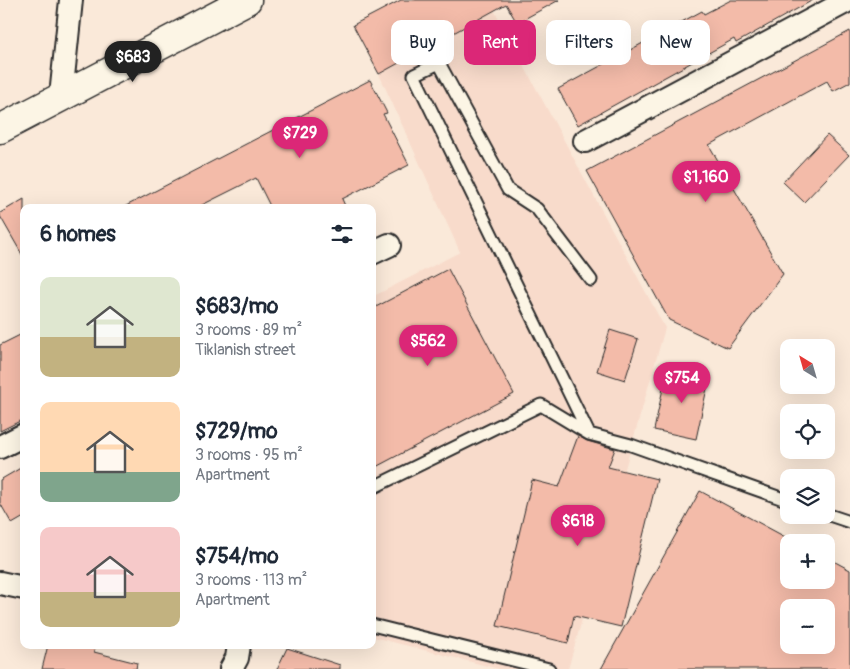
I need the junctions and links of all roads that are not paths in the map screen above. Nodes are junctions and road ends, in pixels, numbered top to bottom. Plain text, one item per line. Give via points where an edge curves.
1 (71, 0) edge
2 (247, 0) edge
3 (849, 0) edge
4 (61, 96) junction
5 (0, 129) edge
6 (585, 141) dead end
7 (591, 280) dead end
8 (589, 434) junction
9 (20, 437) edge
10 (0, 447) edge
11 (376, 486) edge
12 (780, 498) edge
13 (835, 517) edge
14 (850, 522) edge
15 (0, 583) edge
16 (20, 587) edge
17 (376, 626) edge
18 (238, 649) edge
19 (231, 669) edge
20 (549, 669) edge

1 - 4 street
2 - 4 street
3 - 6 street
4 - 5 street
7 - 8 lane via 537,209 508,190 439,63 414,74
8 - 11 lane via 541,405
8 - 12 lane via 631,445
9 - 10 street
13 - 14 lane
15 - 16 street
17 - 20 lane
18 - 19 street

